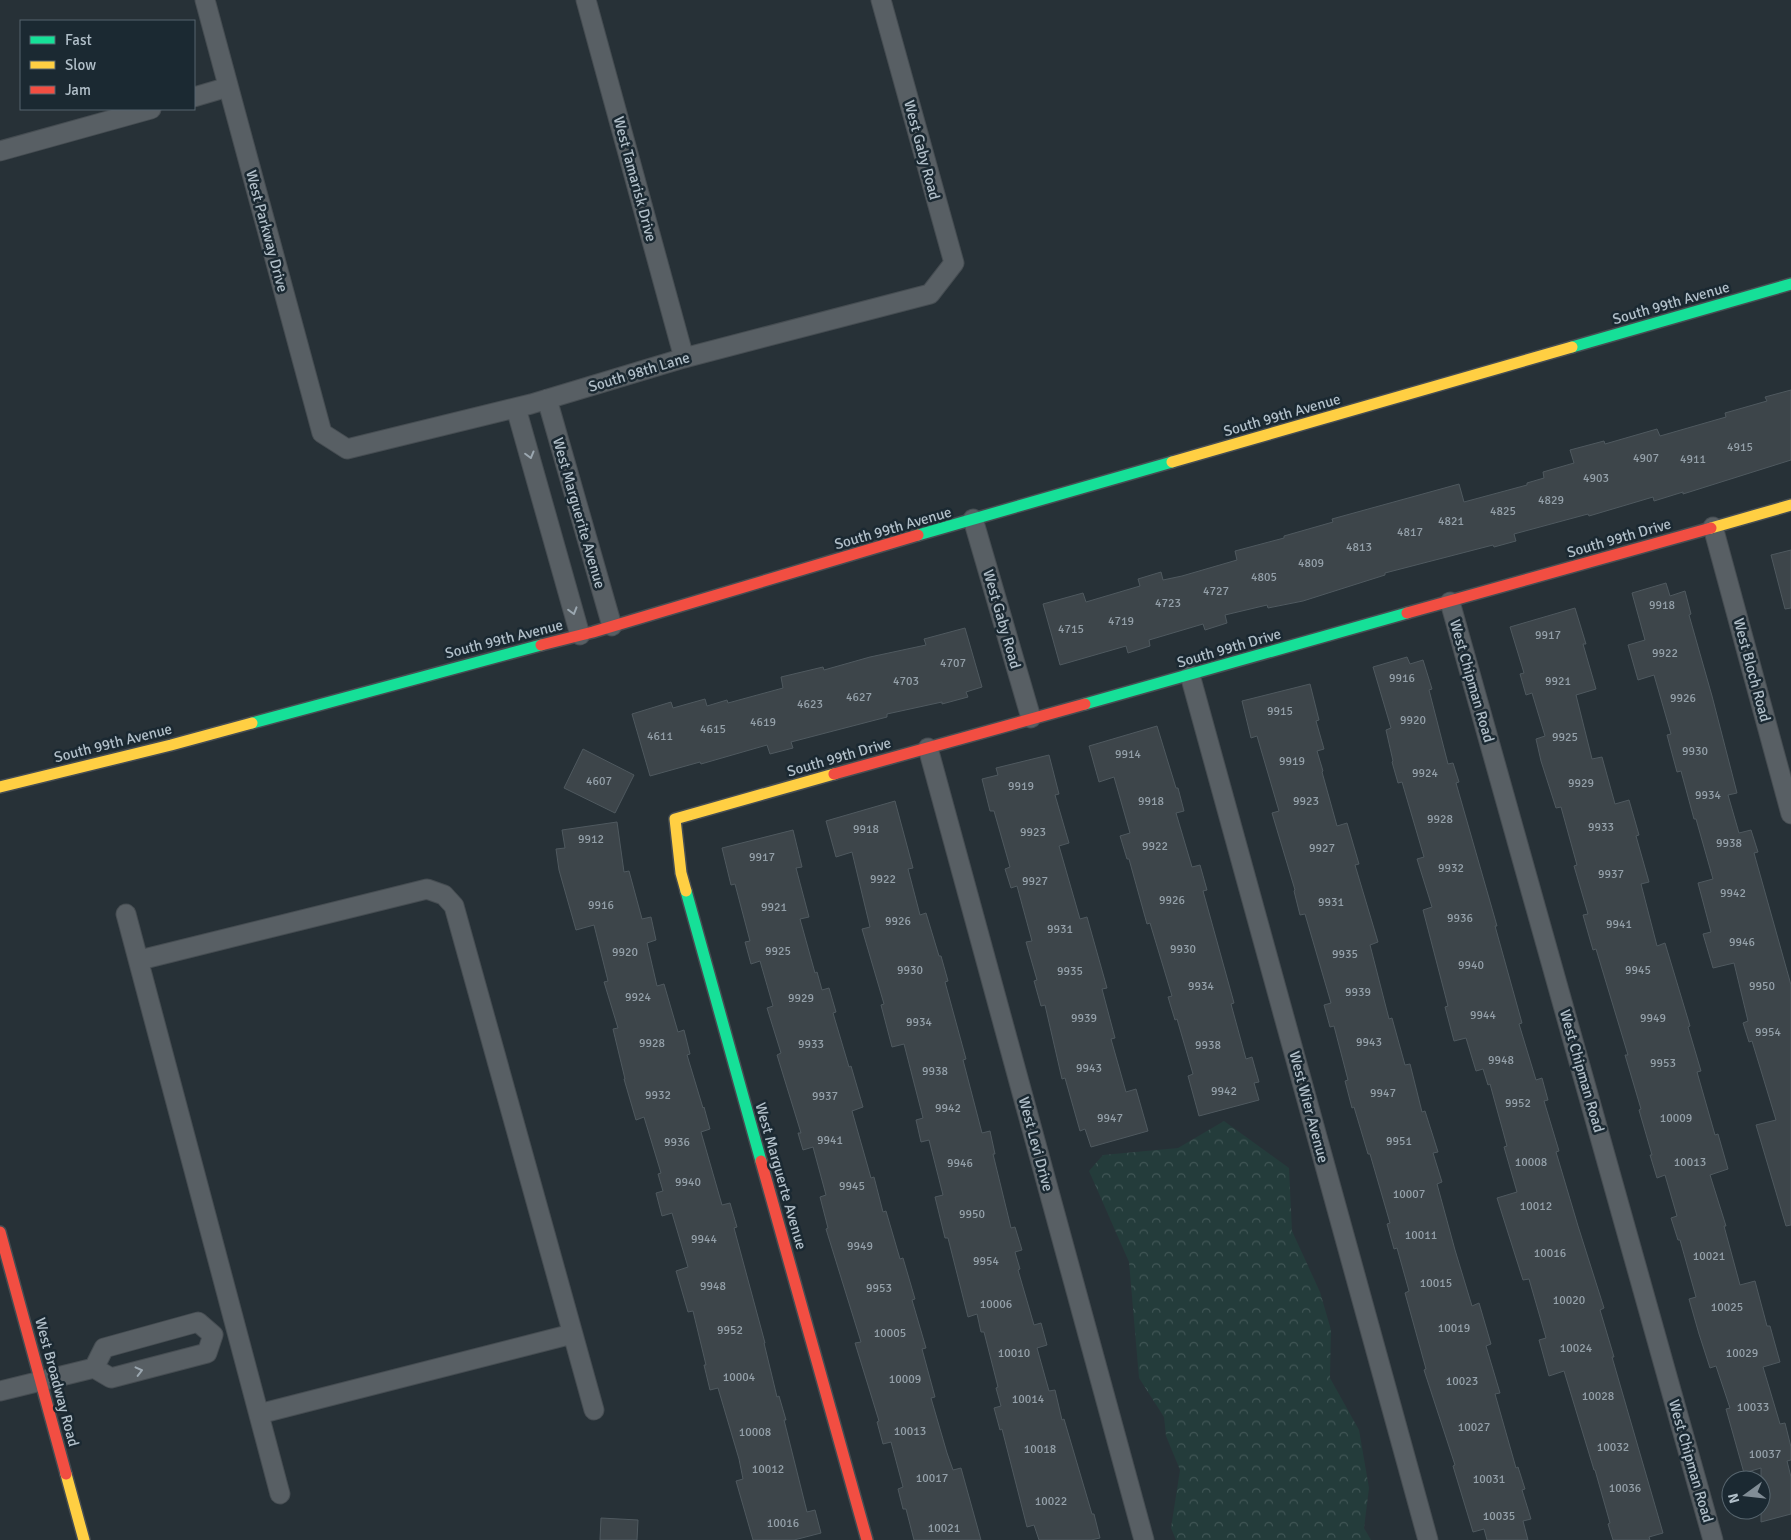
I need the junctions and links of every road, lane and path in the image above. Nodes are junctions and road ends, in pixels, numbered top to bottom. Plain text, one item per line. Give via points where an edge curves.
1 (204, 0) edge
2 (586, 0) edge
3 (881, 0) edge
4 (228, 87) junction
5 (195, 97) edge
6 (147, 110) edge
7 (0, 151) edge
8 (1791, 284) edge
9 (930, 294) joint
10 (684, 358) junction
11 (547, 399) junction
12 (516, 408) junction
13 (347, 449) joint
14 (1791, 505) edge
15 (973, 519) junction
16 (1712, 527) junction
17 (1450, 602) junction
18 (612, 626) junction
19 (580, 635) junction
20 (1190, 675) junction
21 (1031, 718) junction
22 (928, 748) junction
23 (0, 787) edge
24 (1791, 814) edge
25 (675, 819) joint
26 (126, 914) dead end
27 (140, 960) junction
28 (0, 1232) edge
29 (237, 1329) junction
30 (572, 1334) junction
31 (214, 1335) junction
32 (94, 1368) junction
33 (41, 1381) junction
34 (0, 1391) edge
35 (594, 1410) dead end
36 (259, 1414) junction
37 (280, 1494) dead end
38 (84, 1540) edge
39 (867, 1540) edge
40 (1144, 1540) edge
41 (1428, 1540) edge
42 (1713, 1540) edge

1 - 4 street, West Parkway Drive
2 - 10 street, West Tamarisk Drive
3 - 9 street, West Gaby Road via 954,263
4 - 5 street
4 - 13 street, West Parkway Drive via 322,433
6 - 7 street
8 - 15 main road, South 99th Avenue
9 - 10 street, South 98th Lane
10 - 11 street, South 98th Lane
11 - 12 street, South 98th Lane
11 - 18 street, West Marguerite Avenue
12 - 13 street, South 98th Lane
12 -> 19 street, West Marguerite Avenue
14 - 16 main road, South 99th Drive
15 - 18 main road, South 99th Avenue
15 - 21 street, West Gaby Road
16 - 17 main road, South 99th Drive
16 - 24 street, West Bloch Road
17 - 20 main road, South 99th Drive
17 - 42 street, West Chipman Road
18 - 19 main road, South 99th Avenue
19 - 23 main road, South 99th Avenue via 171,745
20 - 21 main road, South 99th Drive
20 - 41 street, West Wier Avenue
21 - 22 main road, South 99th Drive
22 - 25 main road, South 99th Drive
22 - 40 street, West Levi Drive
25 - 39 main road, West Marguerte Avenue via 681,873
26 - 27 street
27 - 29 street
27 - 30 street via 427,889 444,895 454,906
28 - 33 main road, West Broadway Road
29 - 31 street
29 - 36 street
30 - 35 street
30 - 36 street
32 -> 31 street via 111,1378 207,1353
31 - 32 street via 198,1322 104,1348
32 - 33 street
33 - 34 street
33 - 38 main road, West Broadway Road
36 - 37 street

